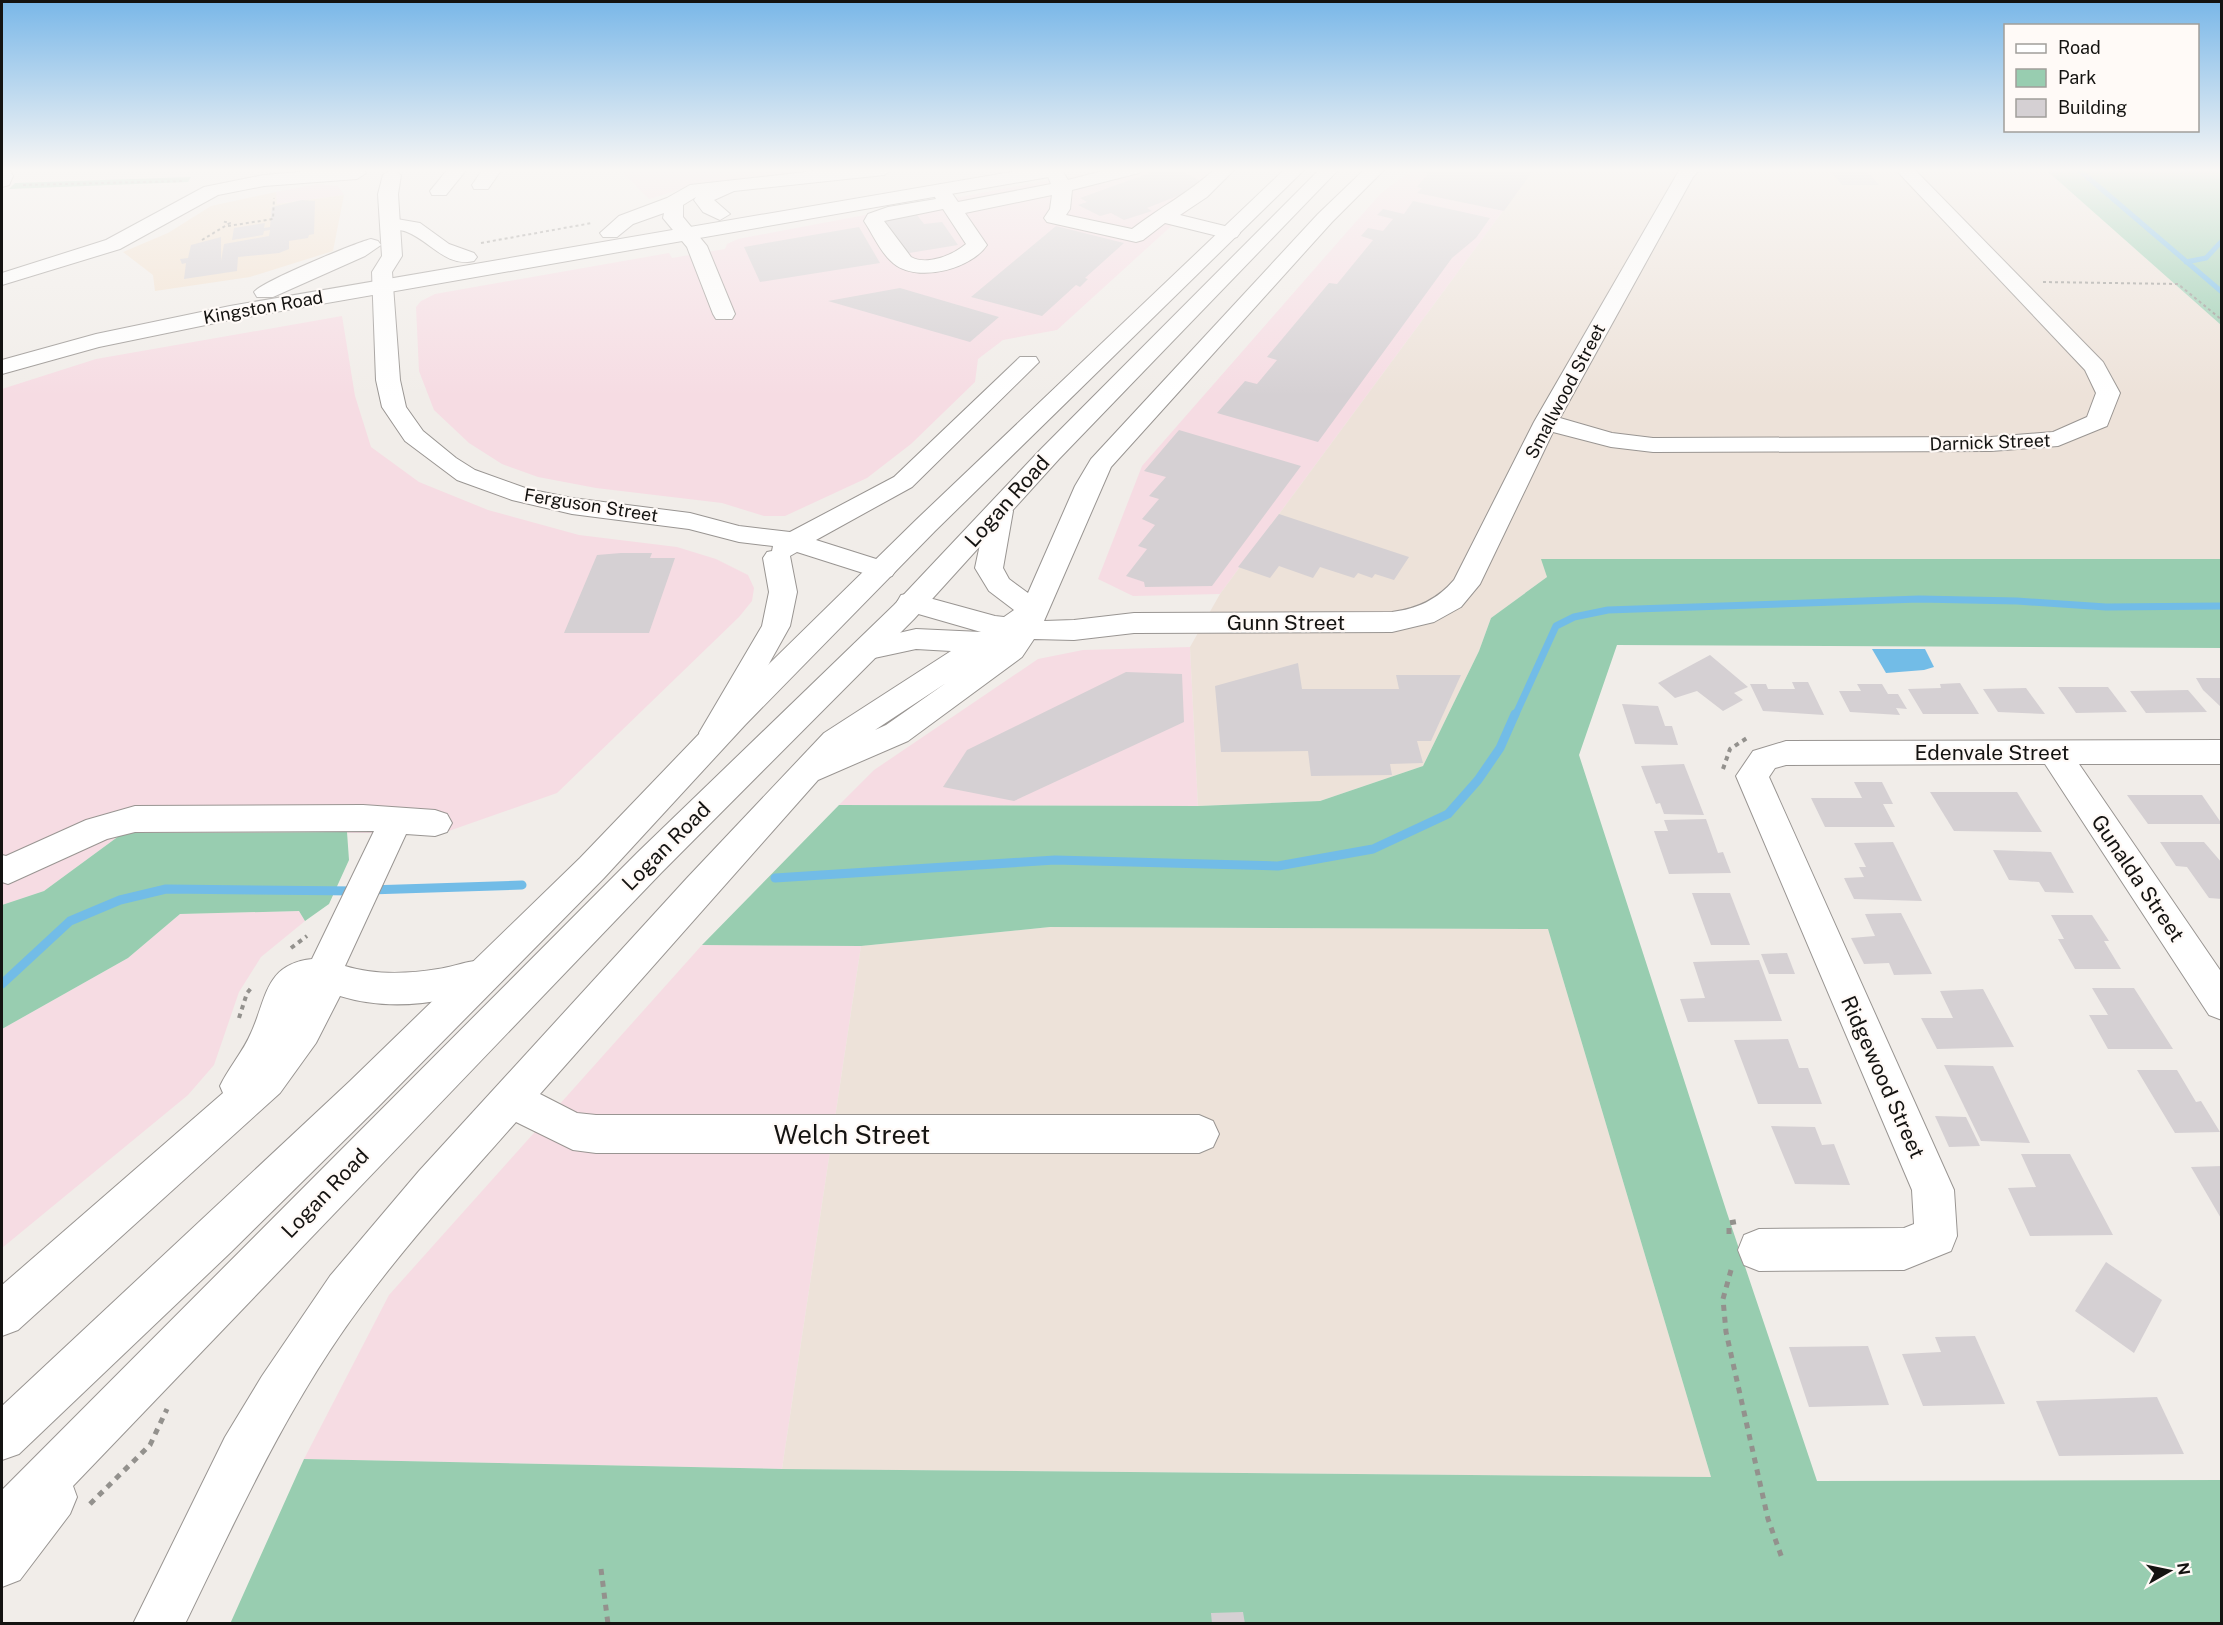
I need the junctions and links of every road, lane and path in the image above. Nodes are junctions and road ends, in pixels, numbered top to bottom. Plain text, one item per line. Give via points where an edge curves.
1 (113, 245) edge
2 (356, 245) edge
3 (370, 245) edge
4 (392, 245) edge
5 (437, 245) edge
6 (505, 245) edge
7 (505, 245) edge
8 (554, 245) edge
9 (696, 245) edge
10 (891, 245) edge
11 (968, 245) edge
12 (1218, 245) edge
13 (1255, 245) edge
14 (1300, 245) edge
15 (1645, 245) edge
16 (1976, 245) edge
17 (469, 251) junction
18 (2, 279) edge
19 (383, 279) junction
20 (2012, 282) junction
21 (265, 292) junction
22 (723, 314) dead end
23 (2222, 320) edge
24 (2, 352) edge
25 (1028, 362) dead end
26 (2, 367) edge
27 (1546, 422) junction
28 (1000, 511) junction
29 (785, 549) junction
30 (874, 578) junction
31 (921, 593) junction
32 (1437, 611) joint
33 (1012, 628) junction
34 (865, 651) junction
35 (708, 745) junction
36 (2054, 752) junction
37 (2222, 752) edge
38 (1764, 759) joint
39 (807, 774) junction
40 (395, 822) junction
41 (435, 824) dead end
42 (2, 868) edge
43 (312, 933) dead end
44 (283, 954) dead end
45 (484, 974) junction
46 (325, 976) junction
47 (254, 984) dead end
48 (2222, 1004) edge
49 (238, 1023) dead end
50 (512, 1100) junction
51 (1199, 1134) dead end
52 (1759, 1250) dead end
53 (2, 1314) edge
54 (163, 1385) junction
55 (17, 1423) edge
56 (2, 1443) edge
57 (1761, 1479) dead end
58 (84, 1511) dead end
59 (2, 1524) edge
60 (2, 1562) edge
61 (1783, 1562) dead end
62 (601, 1569) dead end
63 (158, 1623) edge
64 (608, 1623) edge

1 - 18 street
2 - 21 street via 330,265 293,276
3 - 19 street via 371,258
4 - 19 street via 392,259
5 - 17 street
6 - 17 street, Kingston Road
7 - 17 path
8 - 19 street, Kingston Road
9 - 22 street
10 - 11 street via 900,257 916,259 962,251
12 - 30 street, Logan Road
13 - 28 street, Logan Road via 1050,454
14 - 33 street via 1100,464 1060,555
15 - 27 street, Smallwood Street
16 - 20 street, Darnick Street
17 - 19 street, Kingston Road
19 - 21 street, Kingston Road
19 - 26 street, Kingston Road via 74,347
19 - 29 street, Ferguson Street via 392,401 402,421 429,451 466,475 521,495 572,506 679,519
20 - 23 path via 2172,282 2185,288
20 - 27 street, Darnick Street via 2095,367 2108,393 2098,421 2058,439 1991,444 1653,445 1611,440
21 - 24 street, Kingston Road via 160,311
25 - 29 street via 903,482
27 - 32 street, Smallwood Street via 1466,584
28 - 31 street, Logan Road
28 - 33 street via 989,568 999,585
29 - 30 street, Ferguson Street
29 - 35 street via 783,592 776,626
30 - 31 street, Ferguson Street
30 - 35 street, Logan Road
31 - 33 street, Gunn Street via 978,623
31 - 34 street, Logan Road
32 - 33 street, Gunn Street via 1392,622 1134,622 1083,630
33 - 34 street via 916,639
33 - 39 street via 849,730
33 - 39 street via 1012,650 906,728
34 - 54 street, Logan Road via 572,940
35 - 45 street, Logan Road via 592,868
36 - 37 street, Edenvale Street
36 - 38 street, Edenvale Street via 1786,753
36 - 48 street, Gunalda Street
38 - 52 street, Ridgewood Street via 1752,776 1933,1190 1936,1236 1904,1249
39 - 50 street via 699,888
40 - 41 street
40 - 42 street via 363,818 128,820 76,838 8,870
40 - 46 street
43 - 44 path
45 - 46 street via 456,983 398,988 359,985
45 - 55 street, Logan Road via 216,1237
46 - 53 street via 319,1000 287,1056 266,1080
47 - 49 path via 247,993
50 - 51 street, Welch Street via 573,1131 596,1134
50 - 63 street via 345,1291 242,1454
54 - 58 path via 165,1417 150,1445
54 - 59 street, Logan Road
54 - 60 street
55 - 56 street, Logan Road
57 - 61 path via 1768,1519
62 - 64 path

